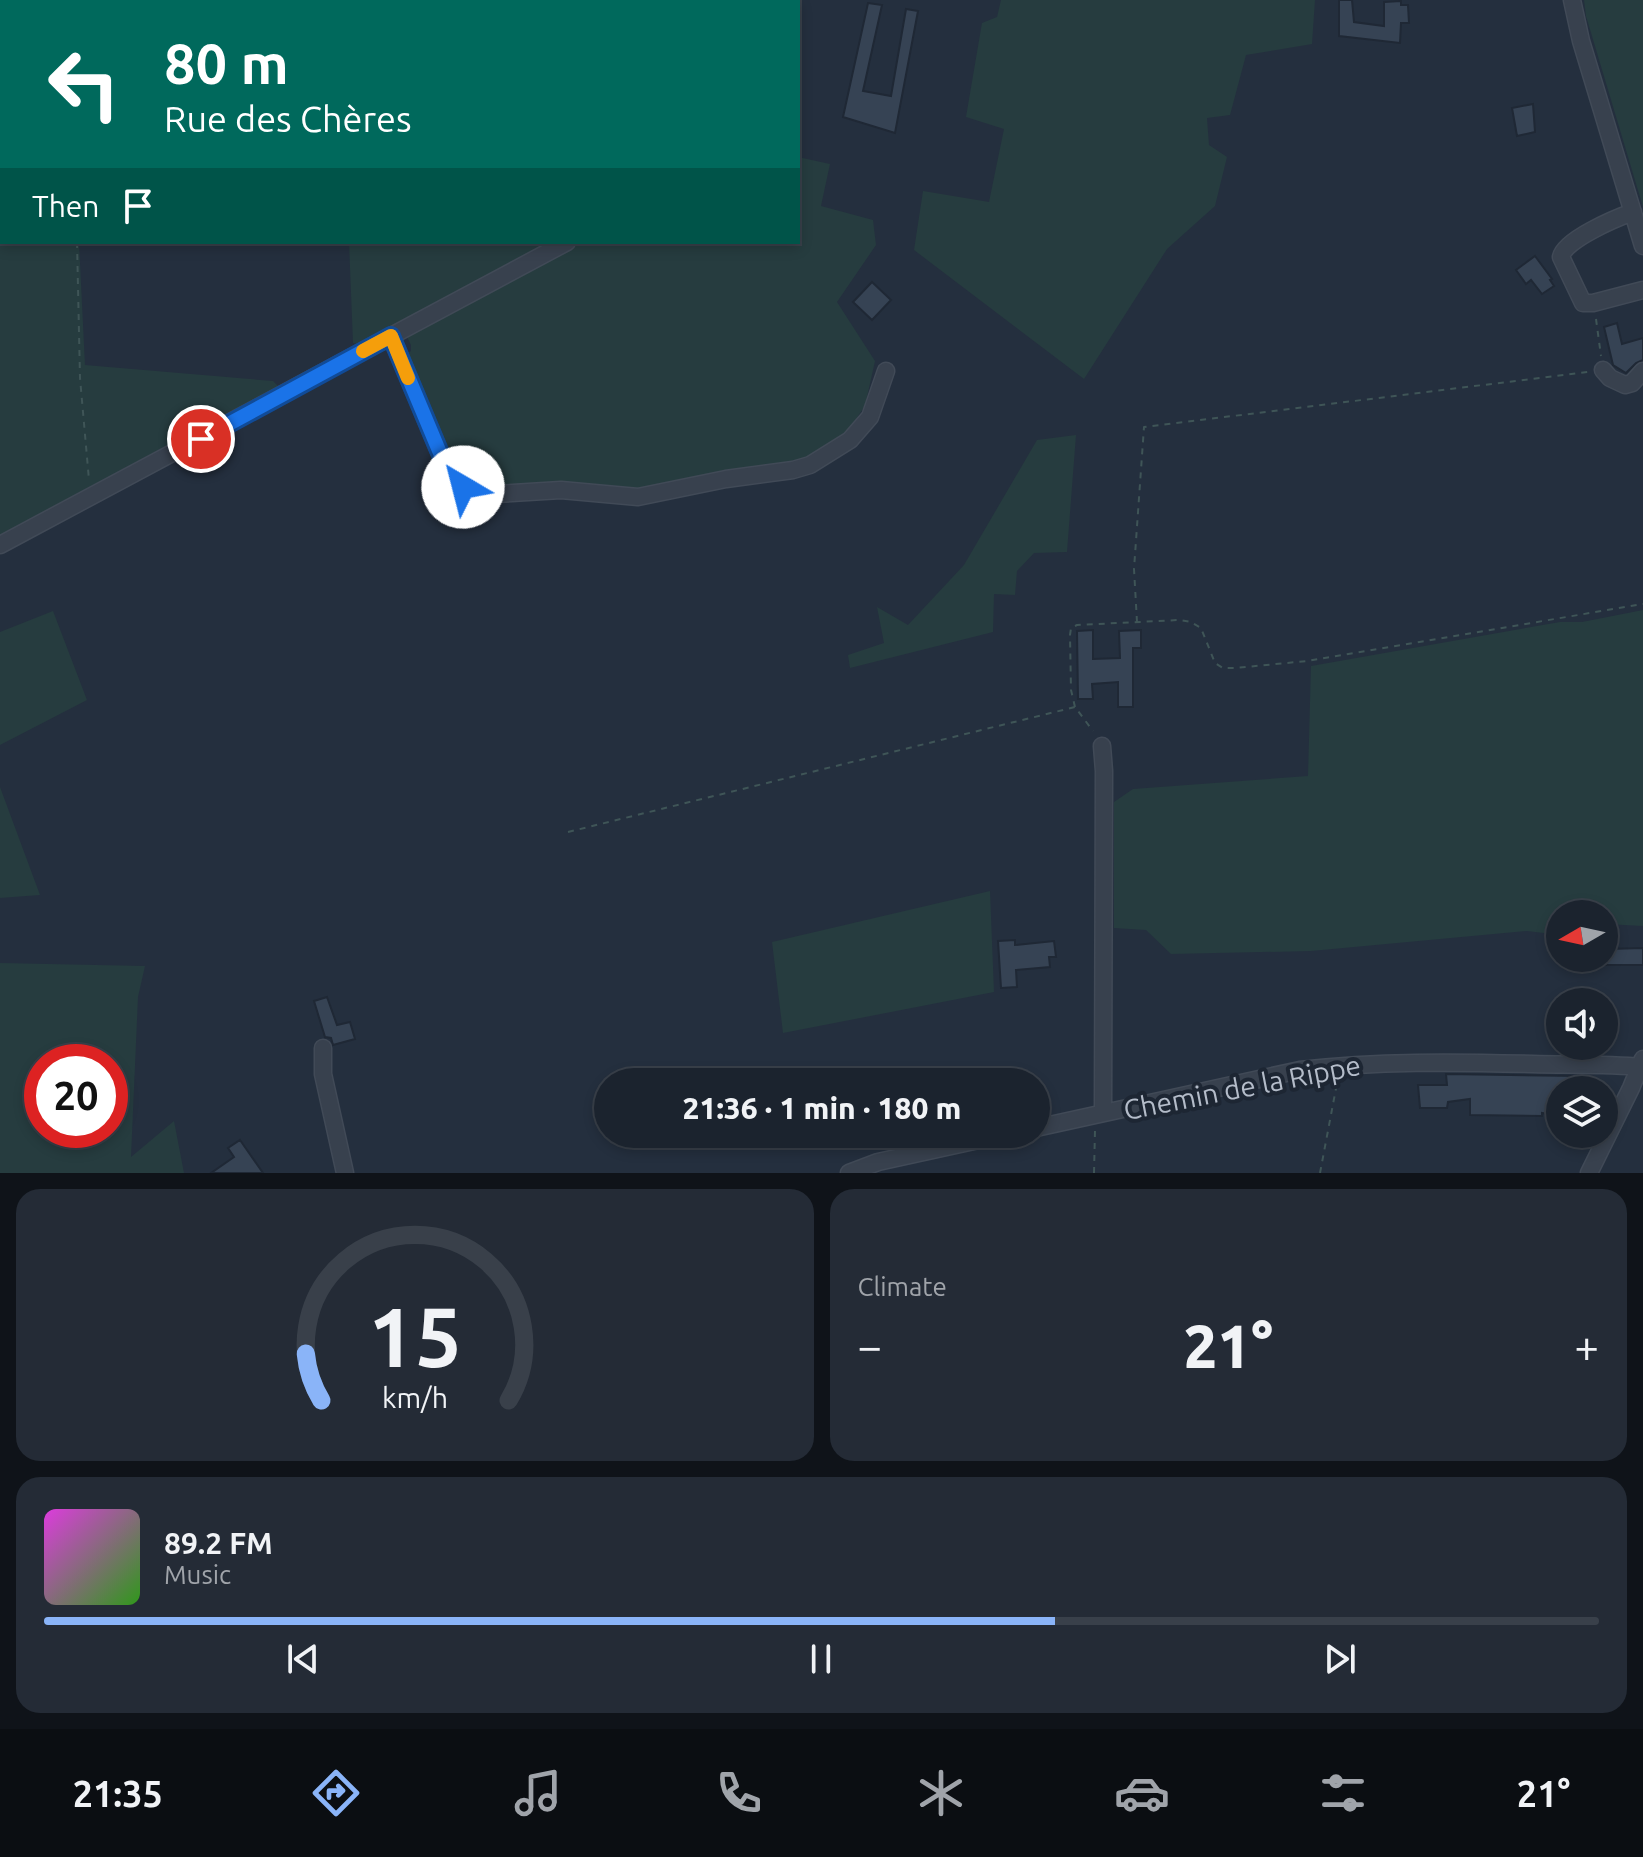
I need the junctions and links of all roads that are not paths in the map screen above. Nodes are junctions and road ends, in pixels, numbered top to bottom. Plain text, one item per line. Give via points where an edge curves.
1 (1572, 0) edge
2 (1633, 212) junction
3 (563, 244) edge
4 (1643, 246) edge
5 (1643, 290) edge
6 (391, 336) junction
7 (1603, 370) road end
8 (886, 371) dead end
9 (1643, 371) edge
10 (0, 545) edge
11 (1102, 746) road end
12 (323, 1048) dead end
13 (1642, 1064) edge
14 (1098, 1114) junction
15 (1050, 1125) edge
16 (942, 1148) edge
17 (345, 1173) edge
18 (849, 1173) edge
19 (1589, 1173) edge

1 - 2 street
2 - 4 street
2 - 5 street via 1561,251 1562,262 1583,303
3 - 6 street
6 - 8 street via 448,472 480,495 561,490 638,497 810,465 850,440 870,417
6 - 10 street
7 - 9 street via 1625,385
11 - 14 street
12 - 17 street via 323,1074
13 - 14 street, Chemin de la Rippe via 1347,1065 1300,1070
13 - 19 street
14 - 15 street, Chemin de la Rippe
16 - 18 street

